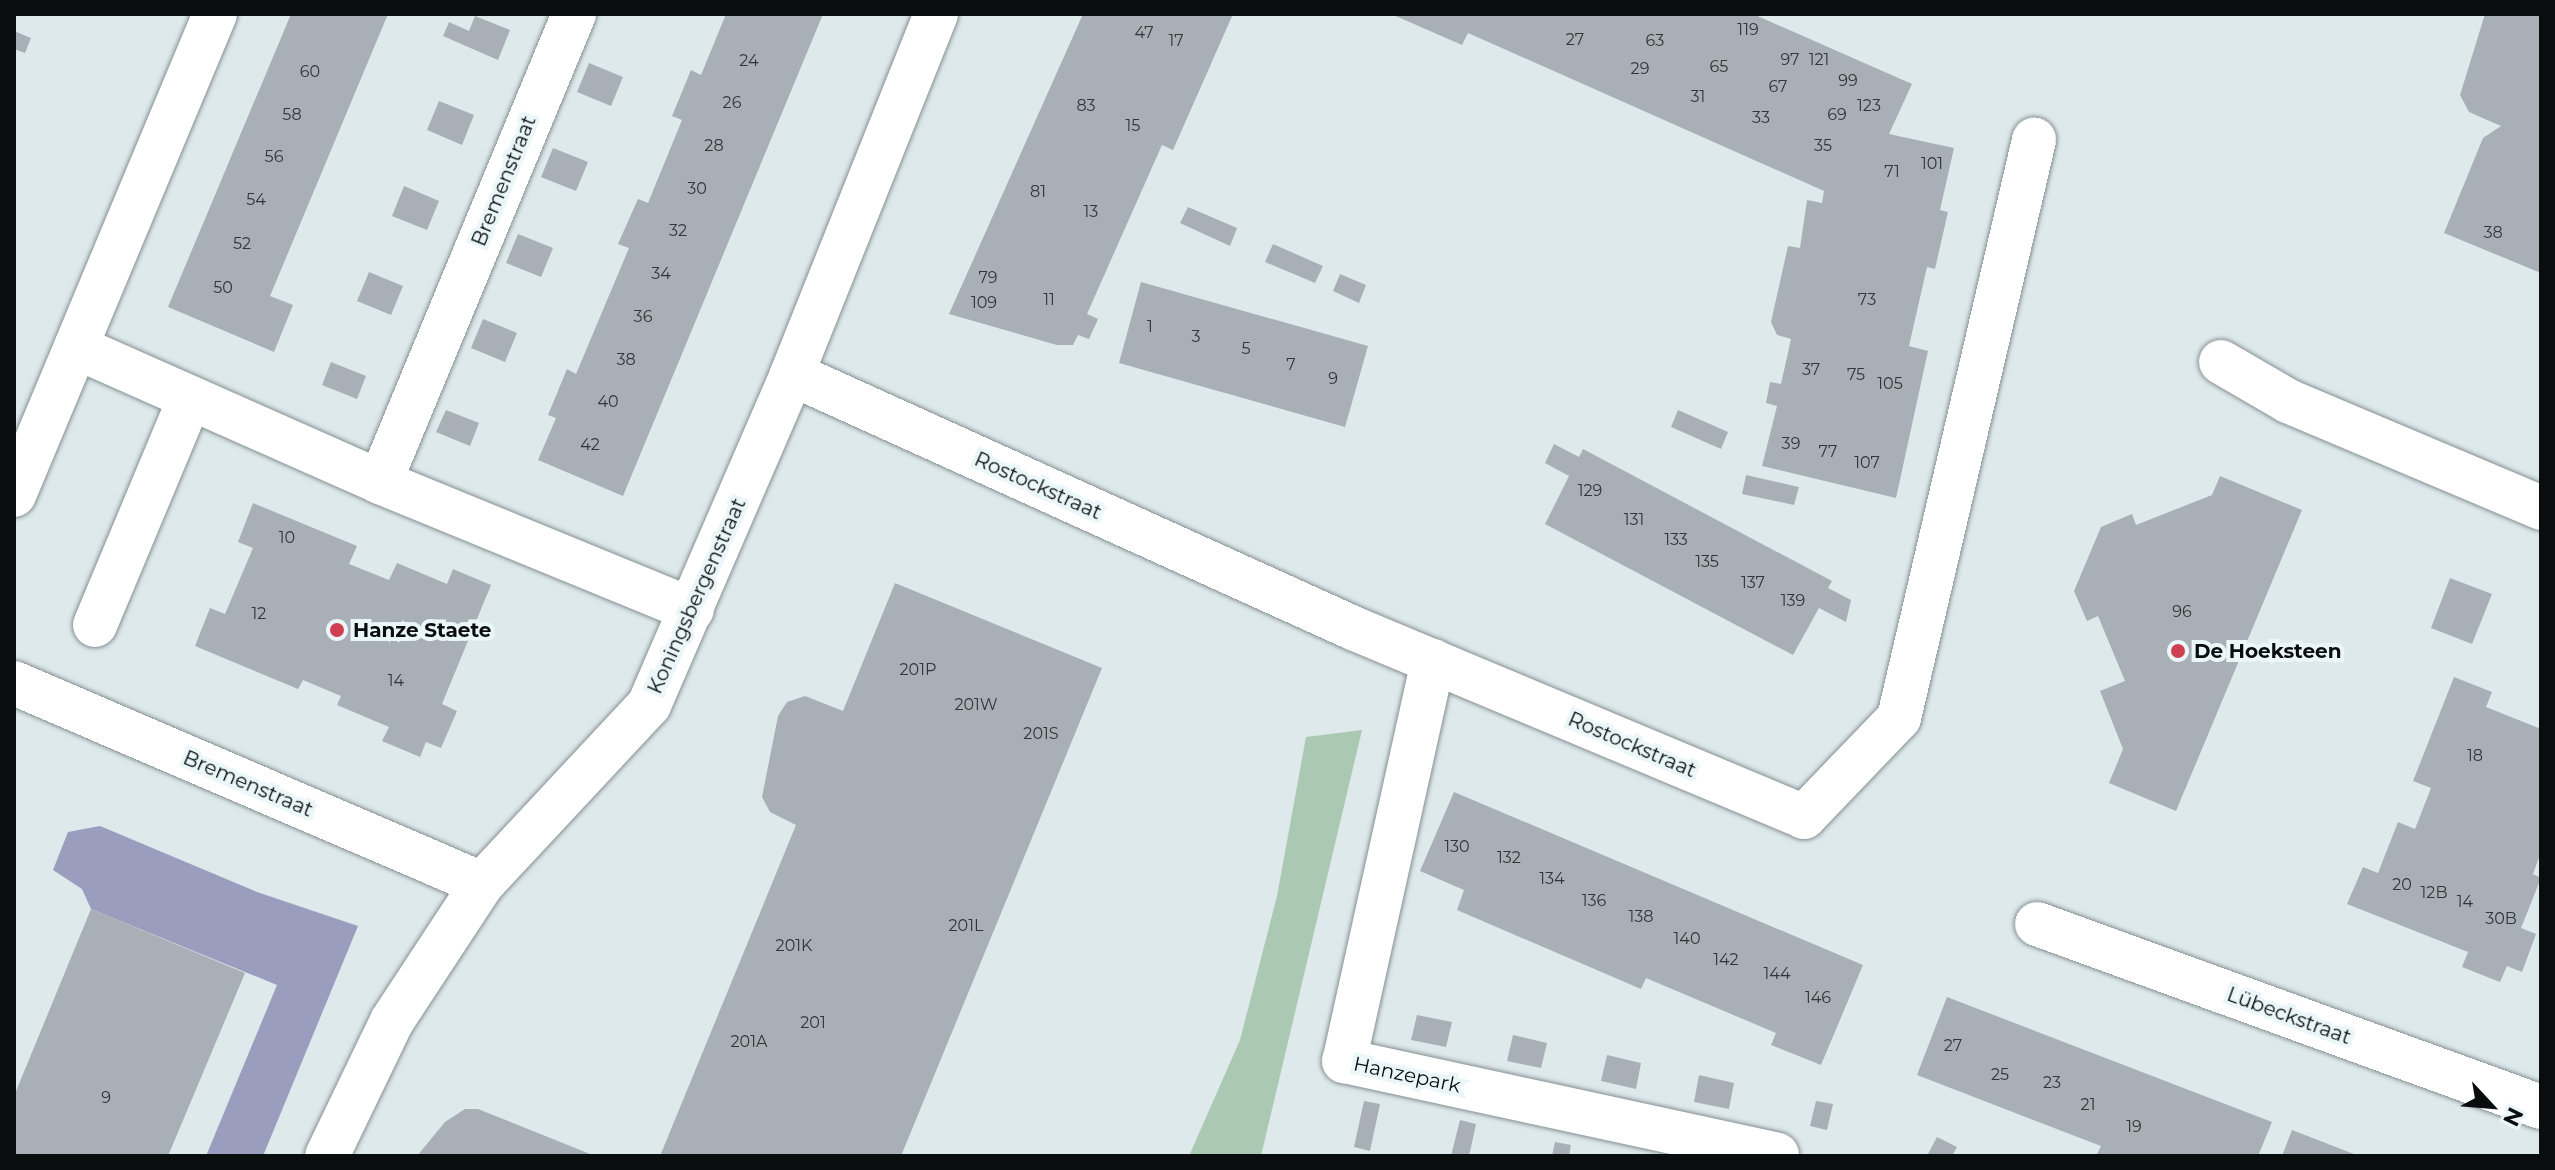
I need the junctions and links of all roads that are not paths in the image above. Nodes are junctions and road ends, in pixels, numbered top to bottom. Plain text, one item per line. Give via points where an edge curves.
1 (215, 14) edge
2 (574, 14) edge
3 (936, 14) edge
4 (2034, 140) dead end
5 (76, 347) junction
6 (2221, 362) dead end
7 (792, 374) junction
8 (190, 398) junction
9 (380, 482) junction
10 (14, 495) edge
11 (2541, 508) edge
12 (692, 610) junction
13 (95, 625) dead end
14 (1433, 661) junction
15 (14, 683) edge
16 (482, 884) junction
17 (2037, 924) dead end
18 (2541, 1107) edge
19 (1777, 1155) edge
20 (327, 1156) edge

1 - 5 street
2 - 9 street, Bremenstraat
3 - 7 street, Koningsbergenstraat
4 - 14 street, Rostockstraat via 1899,718 1804,817
5 - 8 street
5 - 10 street
6 - 11 street via 2288,401
7 - 12 street, Koningsbergenstraat
7 - 14 street, Rostockstraat
8 - 9 street
8 - 13 street
9 - 12 street
12 - 16 street, Koningsbergenstraat via 649,705
14 - 19 street, Hanzepark via 1344,1061
15 - 16 street, Bremenstraat
16 - 20 street, Koningsbergenstraat via 392,1021
17 - 18 street, Lübeckstraat

